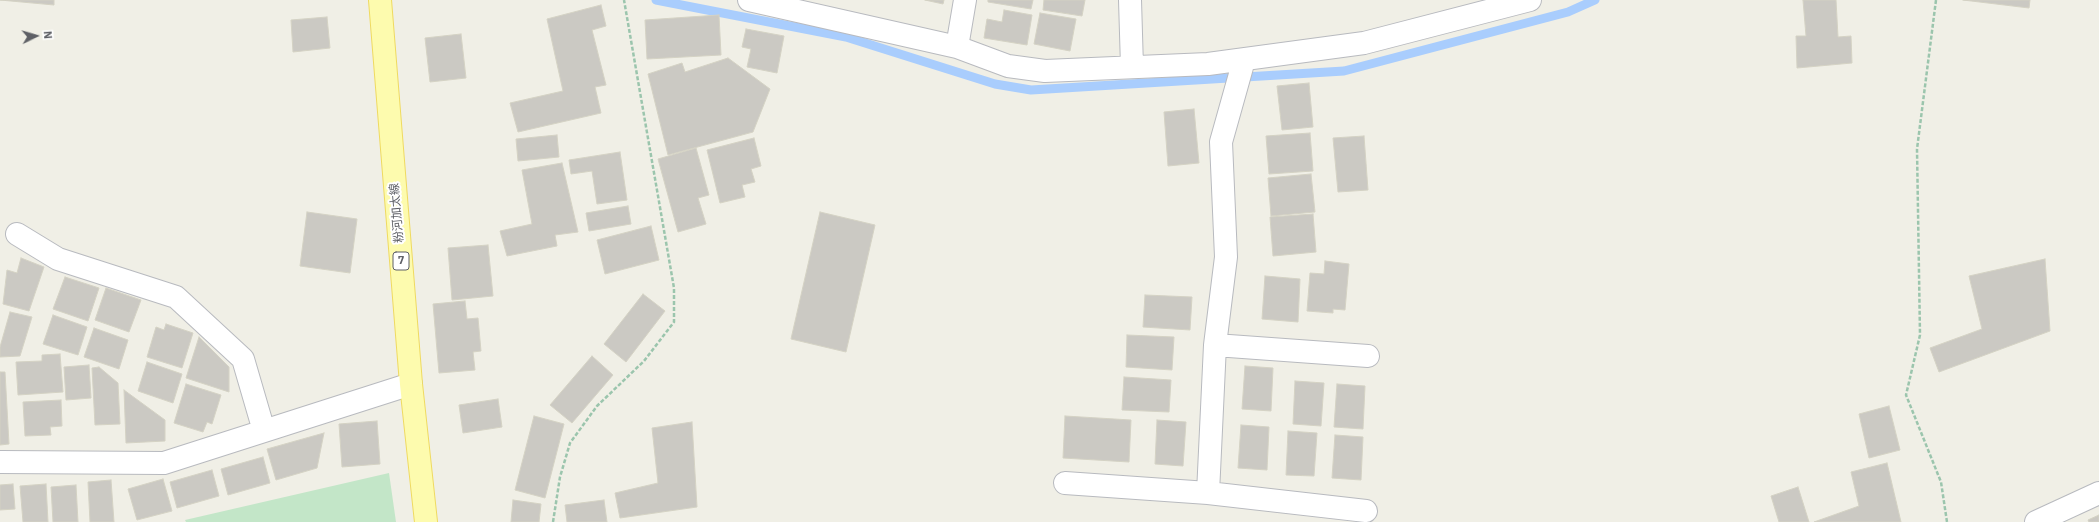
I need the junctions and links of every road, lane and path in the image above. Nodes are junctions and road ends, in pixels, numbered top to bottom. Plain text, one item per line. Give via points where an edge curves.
1 (380, 0) edge
2 (624, 0) edge
3 (749, 0) edge
4 (965, 0) edge
5 (1130, 0) edge
6 (1530, 0) edge
7 (1936, 0) edge
8 (957, 47) junction
9 (1244, 60) junction
10 (1132, 67) junction
11 (17, 234) dead end
12 (1215, 345) junction
13 (1368, 356) dead end
14 (411, 384) junction
15 (264, 431) junction
16 (0, 462) edge
17 (1065, 483) dead end
18 (1208, 493) junction
19 (2099, 493) edge
20 (1366, 511) dead end
21 (426, 522) edge
22 (553, 522) edge
23 (1947, 522) edge
24 (2036, 522) edge

1 - 14 main road, 粉河加太線 / 7
2 - 22 path via 674,288 674,322 644,361 598,406 570,444 560,478
3 - 8 street
4 - 8 street
5 - 10 street
6 - 9 street via 1364,43
7 - 23 path via 1917,149 1920,334 1906,395 1941,482
8 - 10 street via 1008,66 1045,71
9 - 10 street
9 - 12 street via 1221,142 1226,257
11 - 15 street via 58,259 176,296 242,359
12 - 13 street
12 - 18 street
14 - 15 street
14 - 21 main road, 粉河加太線 / 7
15 - 16 street via 164,463
17 - 18 street
18 - 20 street
19 - 24 street

